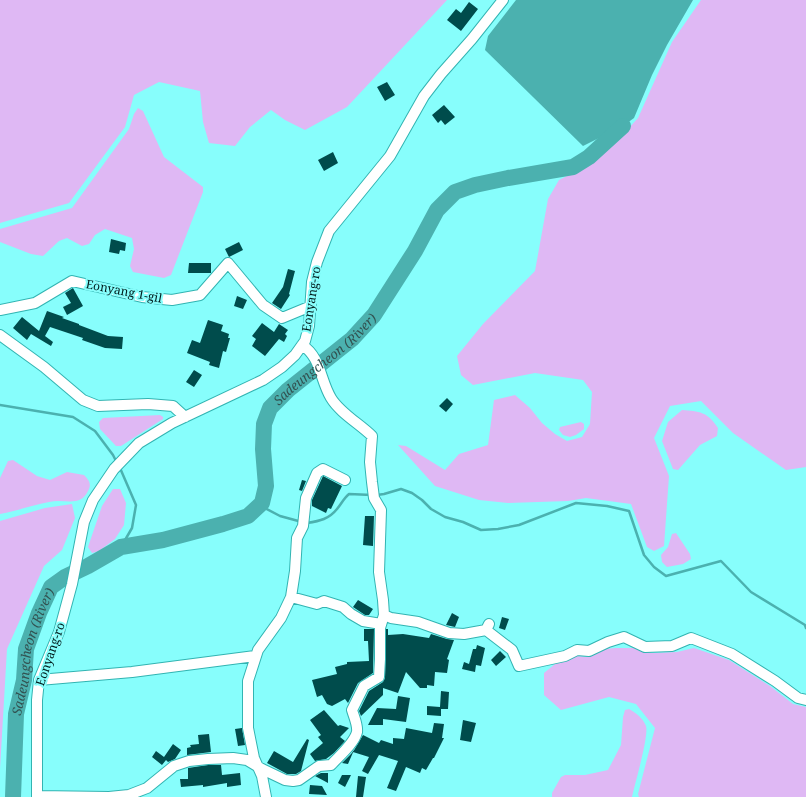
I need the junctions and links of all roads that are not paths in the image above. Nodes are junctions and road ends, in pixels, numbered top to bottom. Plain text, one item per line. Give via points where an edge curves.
1 (504, 0) edge
2 (311, 306) junction
3 (0, 310) edge
4 (0, 335) edge
5 (302, 345) junction
6 (185, 417) junction
7 (345, 480) dead end
8 (291, 596) junction
9 (383, 619) junction
10 (255, 656) junction
11 (38, 680) junction
12 (806, 700) edge
13 (258, 767) junction
14 (37, 796) edge
15 (266, 797) edge

1 - 2 street, Eonyang-ro via 424,96 390,156 329,231 312,282
2 - 3 street, Eonyang 1-gil via 282,318 263,305 228,263 200,294 172,300 142,297 72,281 35,303
2 - 5 street, Eonyang-ro via 309,326
4 - 6 street via 83,400 98,406 173,406
5 - 6 street, Eonyang-ro via 282,367 263,380
5 - 9 street via 315,357 332,400 372,436 370,462 374,495 381,510 379,572
6 - 11 street, Eonyang-ro via 139,443 114,469 93,500 84,522 72,584 59,632
7 - 8 street via 323,469 317,473 306,498
8 - 9 street via 317,604 324,601 343,607 363,621
8 - 10 street via 281,618
9 - 12 street via 418,622 449,633 464,634 487,627 512,650 519,666 564,656 576,650 588,651 624,637 645,647 672,646 691,638 732,654 798,698
9 - 13 street via 379,677 364,686 352,710 357,732 349,747 331,765 318,766 299,780 285,780
10 - 11 street via 132,672
10 - 13 street via 248,681 248,728
11 - 14 street, Eonyang-ro
13 - 14 street via 247,760 233,758 189,761 174,766 147,788 130,795
13 - 15 street

